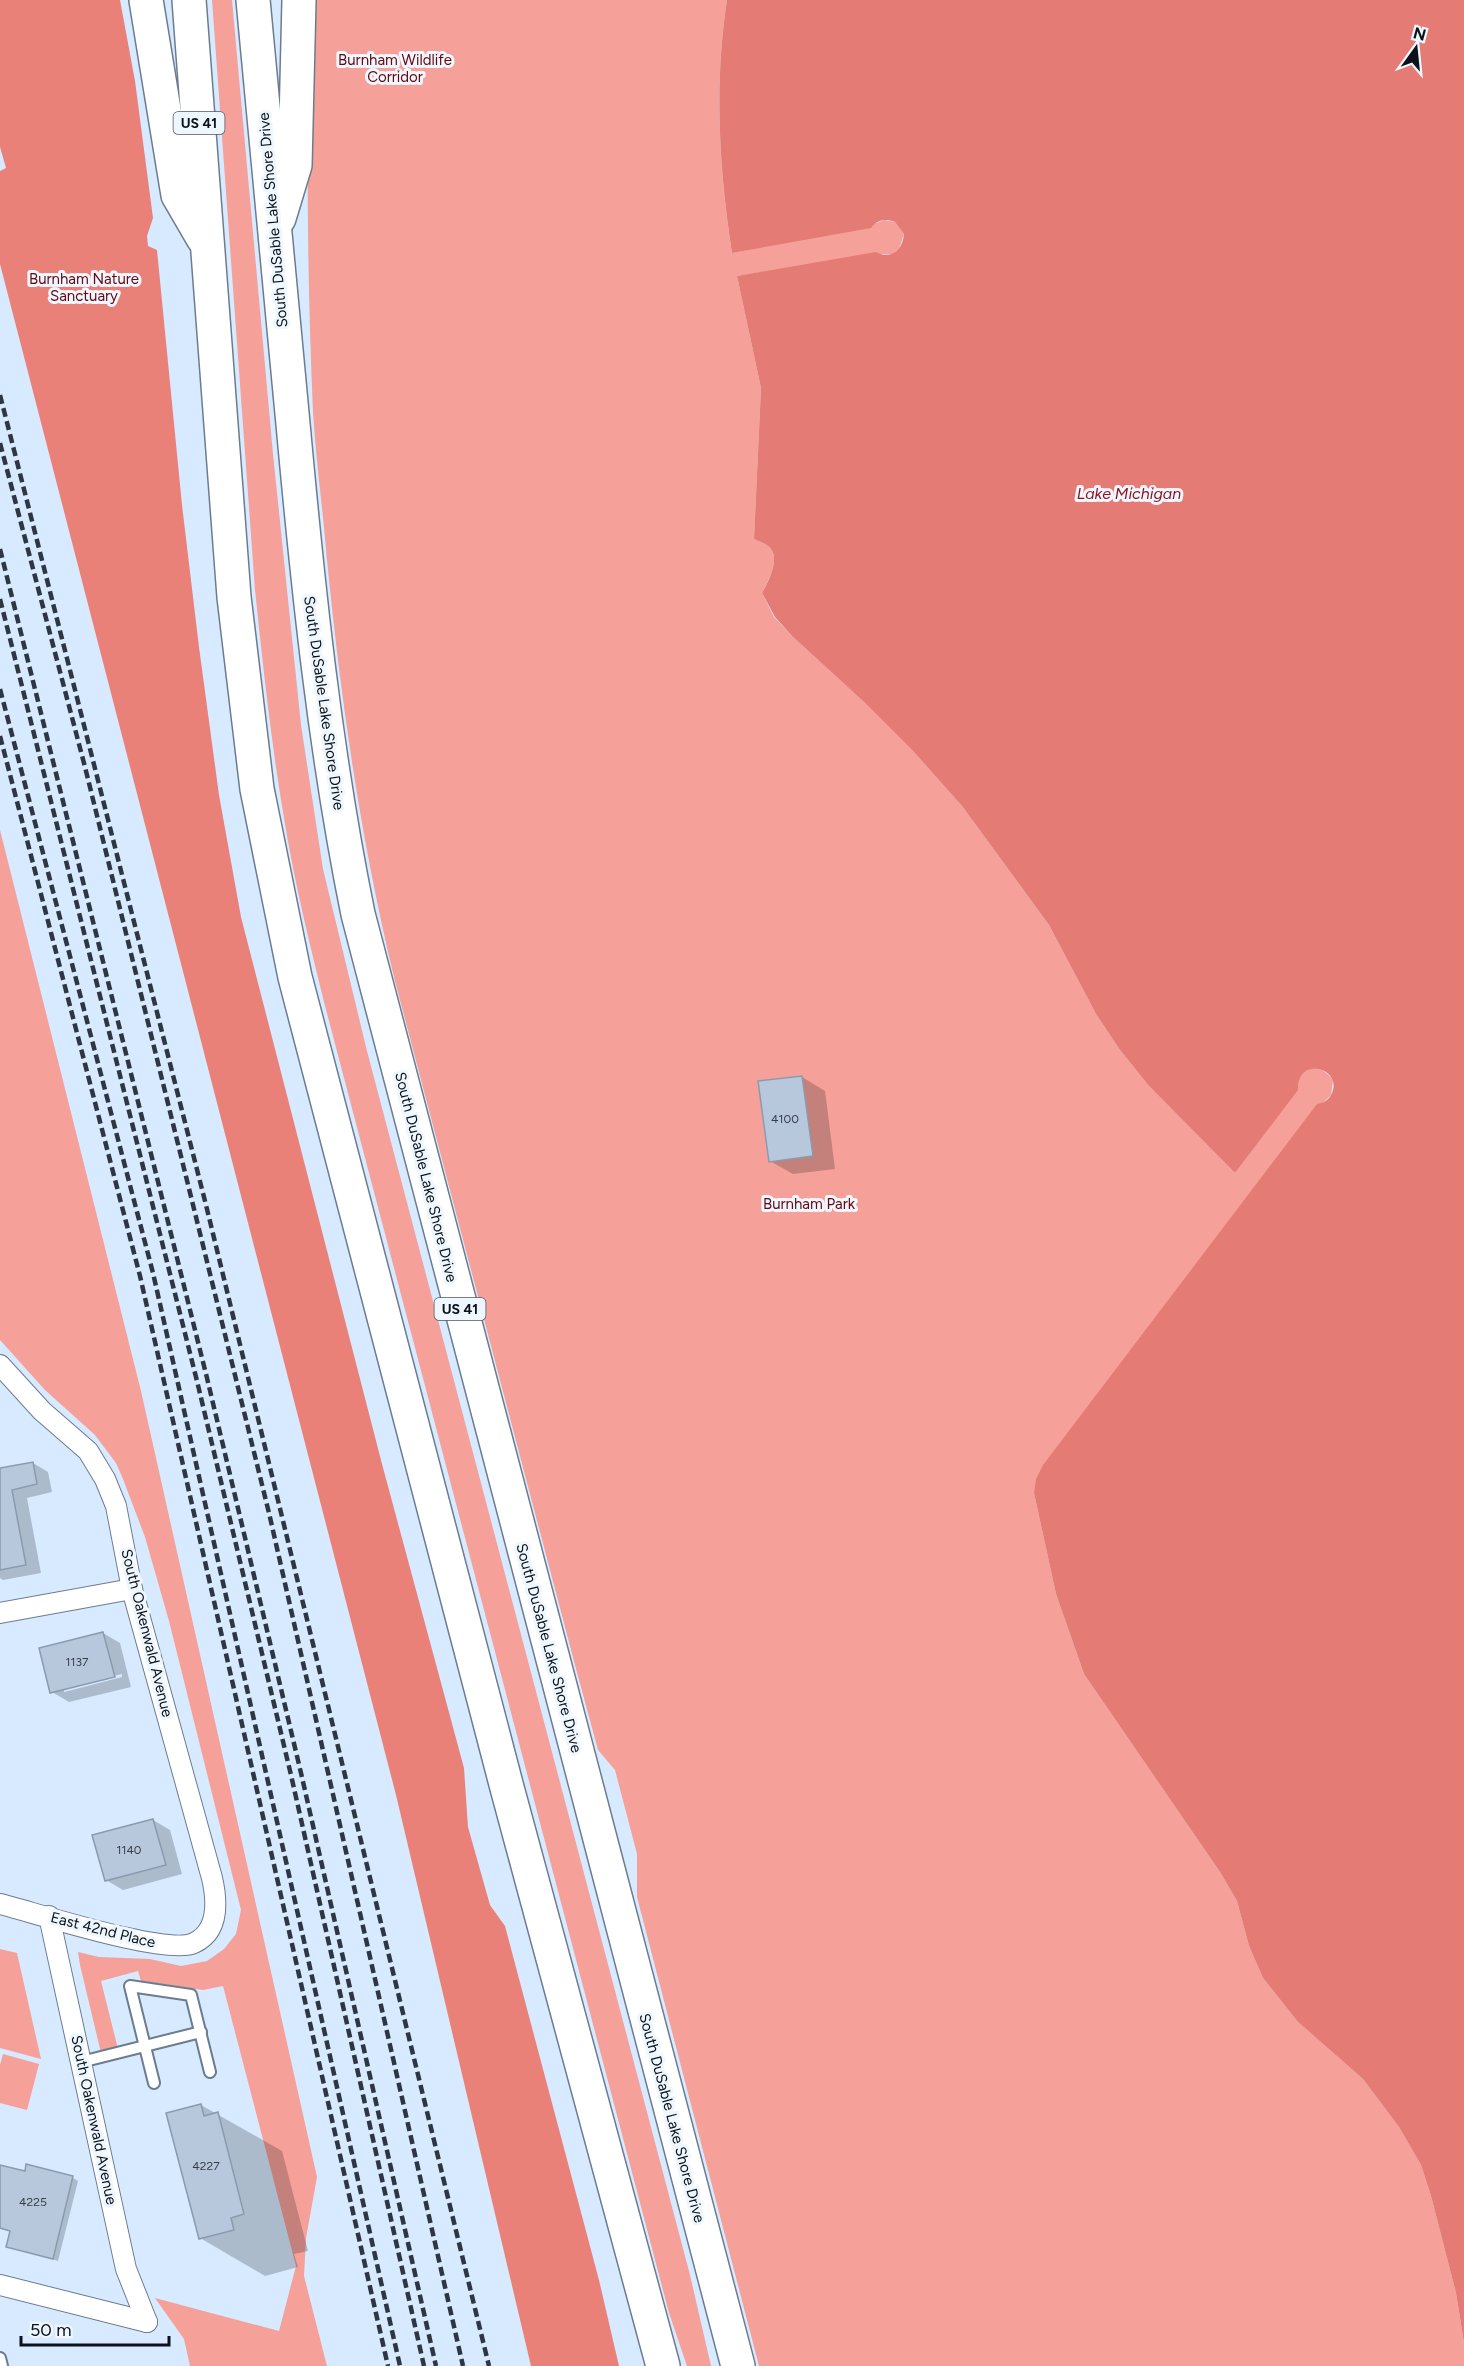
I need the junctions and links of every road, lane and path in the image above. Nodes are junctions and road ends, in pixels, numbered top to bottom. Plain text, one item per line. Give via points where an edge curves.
1 (146, 0) edge
2 (189, 0) edge
3 (253, 0) edge
4 (299, 0) edge
5 (275, 234) junction
6 (208, 246) junction
7 (0, 1365) edge
8 (132, 1589) junction
9 (0, 1613) edge
10 (0, 1904) edge
11 (49, 1916) junction
12 (203, 1936) joint
13 (201, 2032) junction
14 (145, 2046) junction
15 (81, 2062) junction
16 (210, 2072) dead end
17 (154, 2083) dead end
18 (0, 2285) edge
19 (0, 2358) edge
20 (2, 2366) edge
21 (663, 2366) edge
22 (738, 2366) edge

1 - 6 highway via 178,195
2 - 6 highway, US 41
3 - 5 highway, South DuSable Lake Shore Drive / US 41
4 - 5 highway via 295,165
5 - 22 highway, South DuSable Lake Shore Drive / US 41 via 324,722 358,914
6 - 21 highway, US 41 via 234,597 257,789 279,904 506,1784
7 - 8 street, South Oakenwald Avenue via 42,1412 88,1451 105,1479 116,1506
8 - 9 street
8 - 12 street, South Oakenwald Avenue via 216,1896 216,1912
10 - 11 street, East 42nd Place
11 - 12 street, East 42nd Place via 170,1946 183,1947
11 - 15 street, South Oakenwald Avenue
13 - 14 lane
13 - 14 lane via 191,1995 130,1986
13 - 16 lane
14 - 15 lane
14 - 17 lane
15 - 18 street, South Oakenwald Avenue via 126,2269 147,2322
19 - 20 lane

